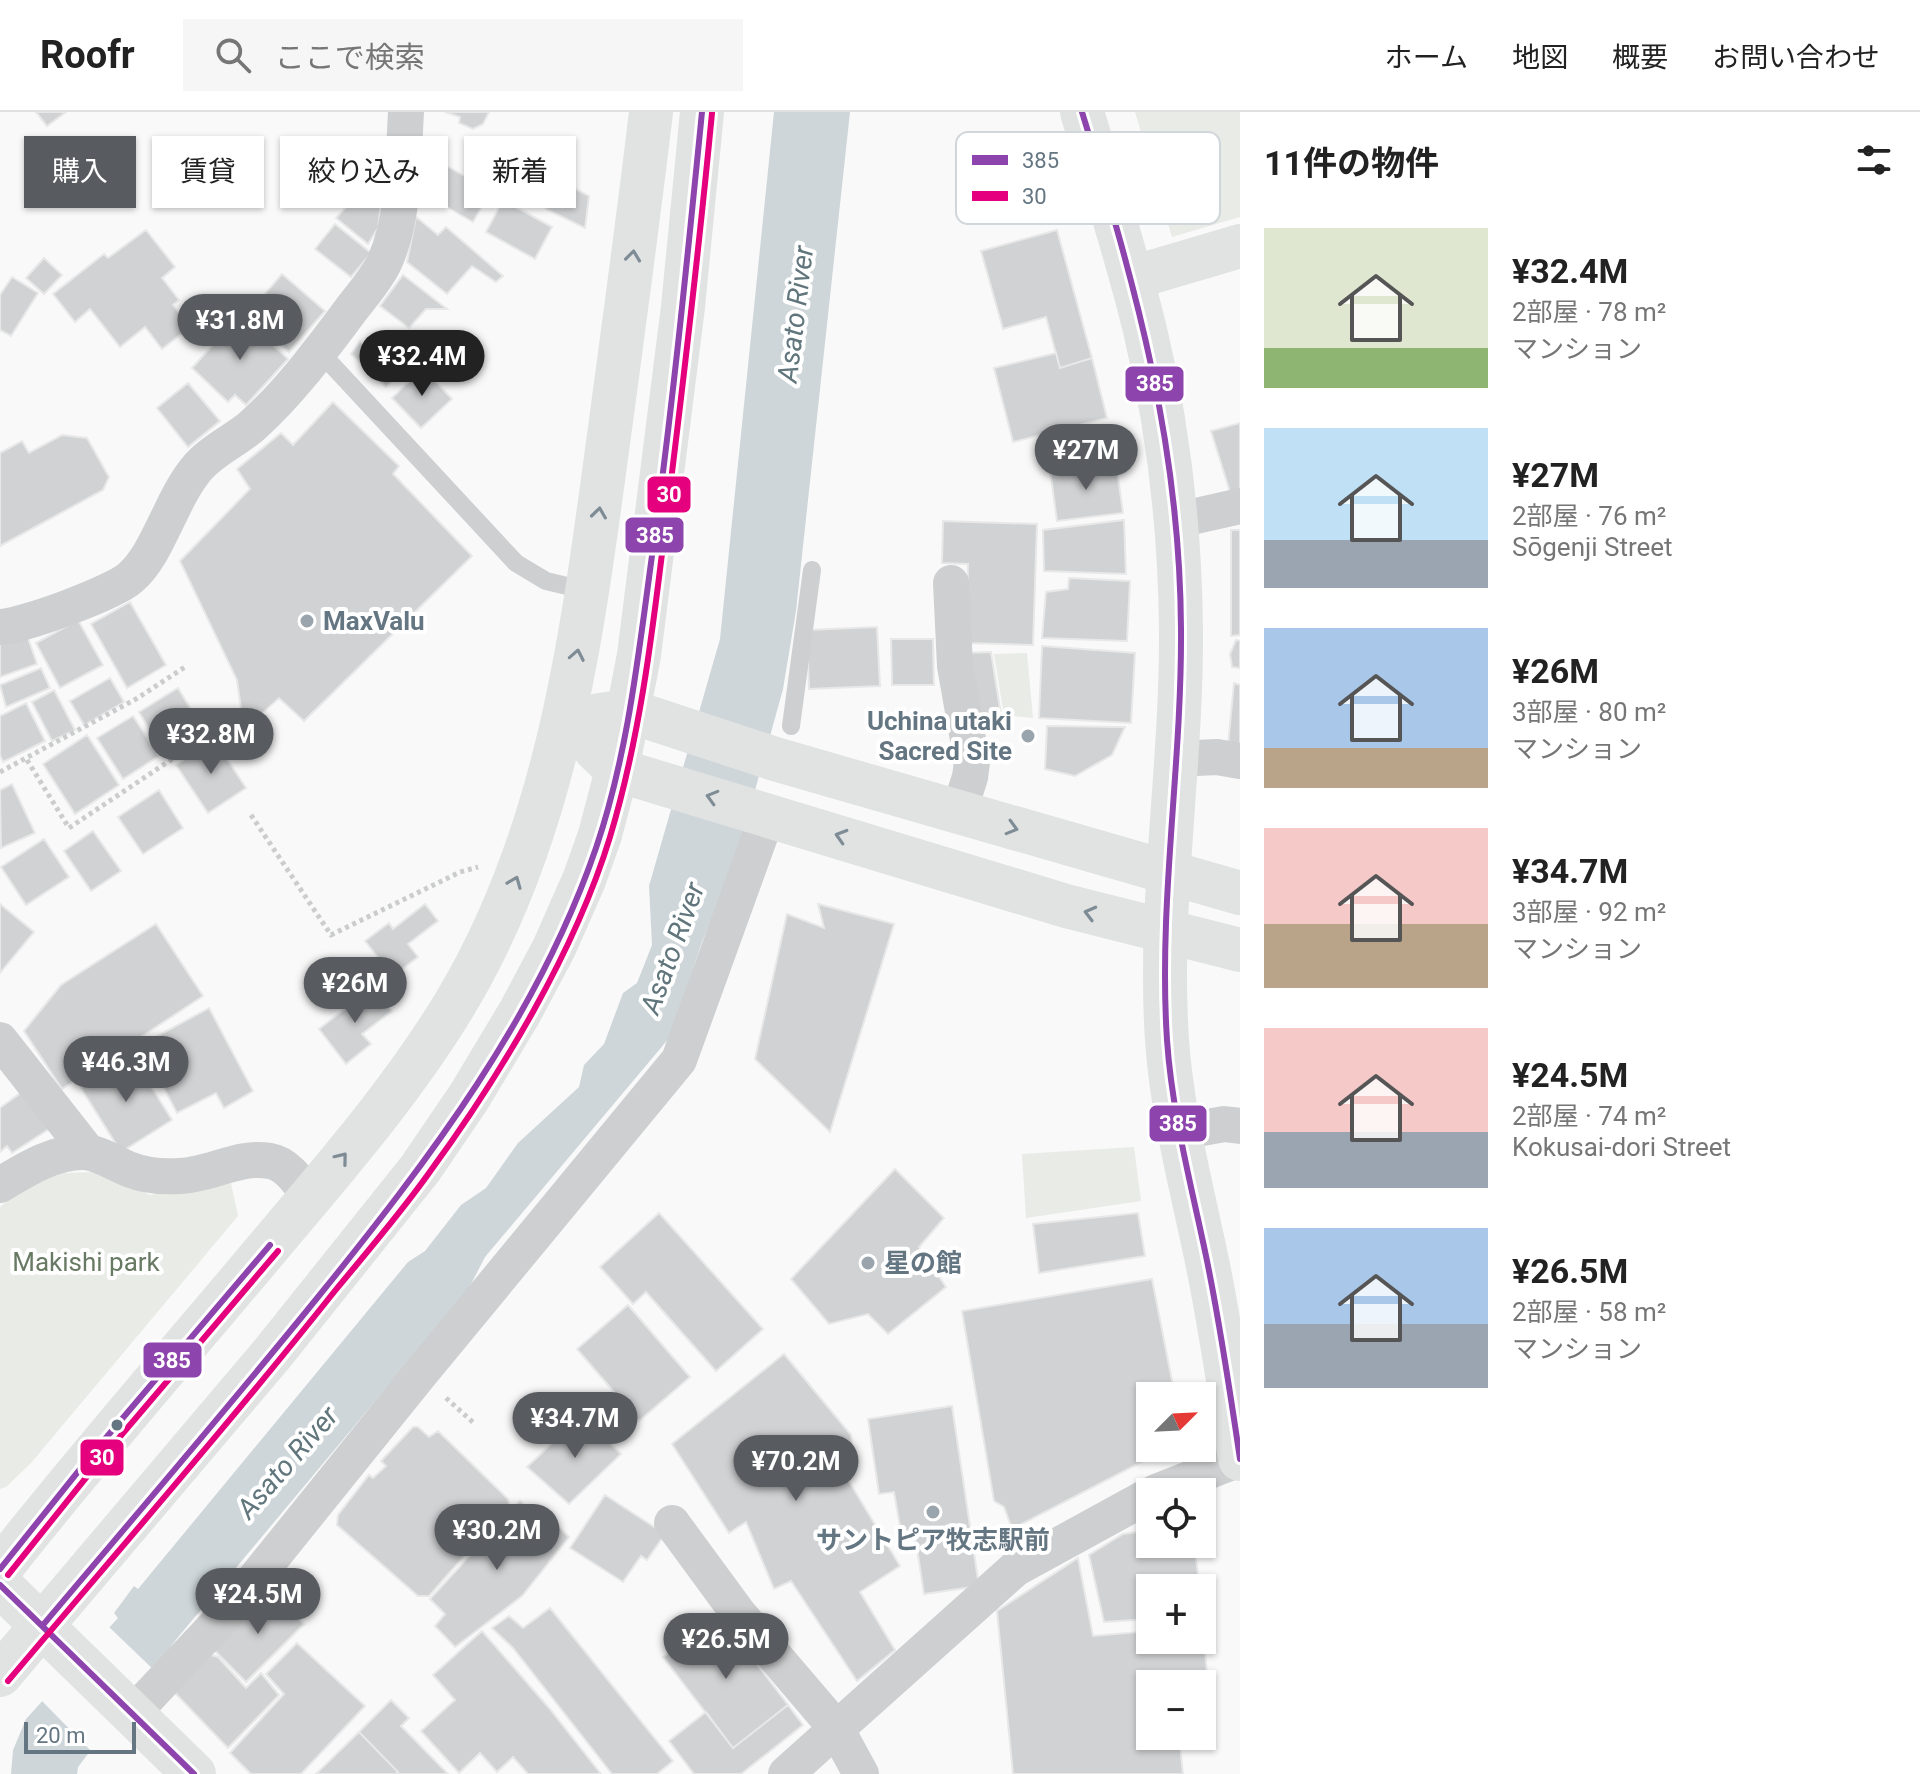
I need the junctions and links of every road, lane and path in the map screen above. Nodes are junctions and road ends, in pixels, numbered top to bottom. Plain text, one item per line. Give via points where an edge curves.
1 (406, 112) edge
2 (651, 112) edge
3 (702, 112) edge
4 (1082, 112) edge
5 (1088, 132) edge
6 (1116, 224) edge
7 (1240, 246) edge
8 (1132, 278) junction
9 (320, 352) junction
10 (1240, 506) edge
11 (1174, 521) junction
12 (812, 570) dead end
13 (951, 583) dead end
14 (588, 591) junction
15 (0, 627) edge
16 (185, 667) dead end
17 (629, 711) junction
18 (565, 719) junction
19 (220, 727) dead end
20 (783, 742) junction
21 (1175, 759) junction
22 (27, 760) junction
23 (1240, 761) edge
24 (617, 770) junction
25 (0, 772) edge
26 (764, 812) junction
27 (959, 812) junction
28 (251, 815) dead end
29 (469, 868) dead end
30 (1169, 873) junction
31 (1240, 893) edge
32 (1165, 933) junction
33 (1240, 950) edge
34 (0, 1040) edge
35 (1240, 1126) edge
36 (1180, 1132) junction
37 (88, 1152) junction
38 (0, 1185) edge
39 (310, 1197) junction
40 (1240, 1459) edge
41 (1192, 1478) edge
42 (1136, 1503) edge
43 (672, 1523) dead end
44 (0, 1569) edge
45 (0, 1585) edge
46 (43, 1625) junction
47 (0, 1675) edge
48 (130, 1711) junction
49 (836, 1728) junction
50 (194, 1774) edge
51 (786, 1774) edge
52 (861, 1774) edge

1 - 9 street via 394,237 383,264
14 -> 2 street
3 - 17 street via 658,512
4 - 5 street
6 - 8 street
7 - 8 street
8 - 11 street via 1157,390
9 - 14 lane via 516,563 546,581
9 - 15 street via 280,401 201,464 129,579 31,621
10 - 11 street
11 - 21 street via 1181,628
12 - 20 lane
13 - 27 street via 955,666 972,762
18 -> 14 street
16 - 22 path
17 - 18 street
17 - 20 street via 681,727
17 - 24 street
18 - 24 street
39 -> 18 street via 420,1058 457,1001 523,864
19 - 22 path via 69,828
20 - 27 street
21 - 23 street
21 - 30 street
22 - 25 path
26 -> 24 street
24 - 46 street via 600,835 554,948 420,1169
32 -> 26 street
26 - 48 street via 679,1060 248,1589
27 -> 30 street
28 - 29 path via 331,935
30 - 31 street
30 - 32 street
32 - 33 street
32 - 36 street via 1169,1071
34 - 37 street
35 - 36 street
36 - 40 street via 1220,1327
37 - 38 street via 32,1166
37 - 39 street via 158,1176 208,1172 248,1160 272,1161 289,1171
39 - 44 street
40 - 41 street
42 - 49 street via 1015,1569
43 - 49 street via 738,1613
45 - 46 street
46 - 47 street
46 - 48 street
48 - 50 street
49 - 51 street
49 - 52 street

